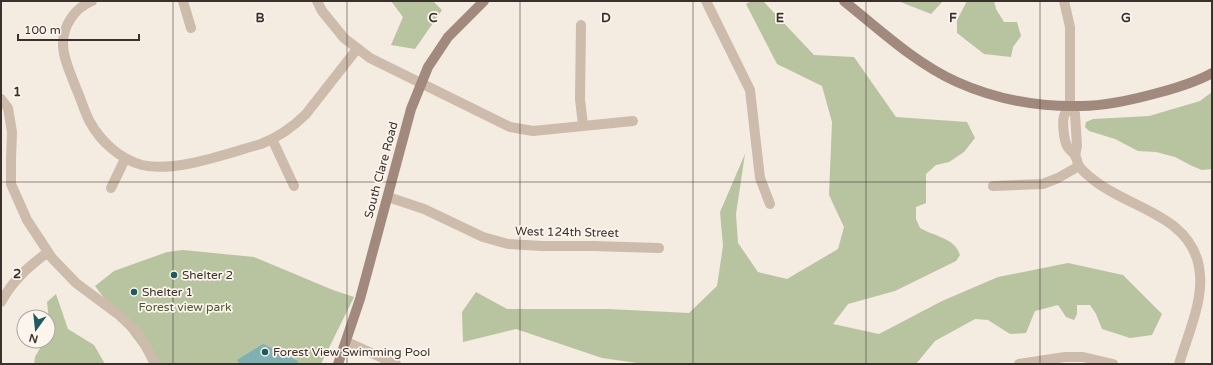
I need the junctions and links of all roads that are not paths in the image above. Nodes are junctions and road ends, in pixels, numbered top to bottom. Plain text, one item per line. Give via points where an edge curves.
1 (92, 1) edge
2 (183, 1) edge
3 (317, 1) edge
4 (484, 1) edge
5 (706, 1) edge
6 (844, 1) edge
7 (1064, 1) edge
8 (581, 25) dead end
9 (191, 28) dead end
10 (357, 49) junction
11 (1212, 73) edge
12 (421, 83) junction
13 (1, 99) edge
14 (1070, 106) junction
15 (633, 121) dead end
16 (583, 125) junction
17 (272, 140) junction
18 (125, 159) junction
19 (1079, 166) junction
20 (294, 186) dead end
21 (993, 186) dead end
22 (110, 188) dead end
23 (388, 197) junction
24 (770, 204) dead end
25 (659, 248) dead end
26 (48, 252) junction
27 (1, 302) edge
28 (347, 342) junction
29 (1044, 362) edge
30 (155, 364) edge
31 (338, 364) edge
32 (396, 364) edge
33 (1019, 364) edge
34 (1113, 364) edge
35 (1179, 364) edge

1 - 18 street via 79,8 71,17 65,30 65,58 89,121 105,142
2 - 9 street
3 - 10 street via 333,25
4 - 12 street, South Clare Road via 448,37 428,67
5 - 24 street via 750,90 760,178
6 - 14 street via 914,57 957,82 1007,98
7 - 14 street via 1070,27
8 - 16 street via 580,99
10 - 12 street
10 - 17 street via 306,114
11 - 14 street via 1178,87 1146,96
12 - 16 street via 510,127 533,132
12 - 23 street, South Clare Road via 407,123
13 - 26 street via 8,108 12,132 11,184 27,220
14 - 19 street via 1075,114 1076,156
15 - 16 street
17 - 18 street via 176,166 159,168
17 - 20 street
18 - 22 street
19 - 21 street via 1043,184
19 - 35 street via 1106,189 1172,224 1182,233 1196,254 1200,273 1200,294
23 - 25 street, West 124th Street via 424,209 483,237 508,244
23 - 28 street, South Clare Road
26 - 27 street via 26,268
26 - 30 street via 76,283 129,324 140,336
28 - 31 street, South Clare Road
28 - 32 street
29 - 33 street
29 - 34 street via 1065,357 1083,357

